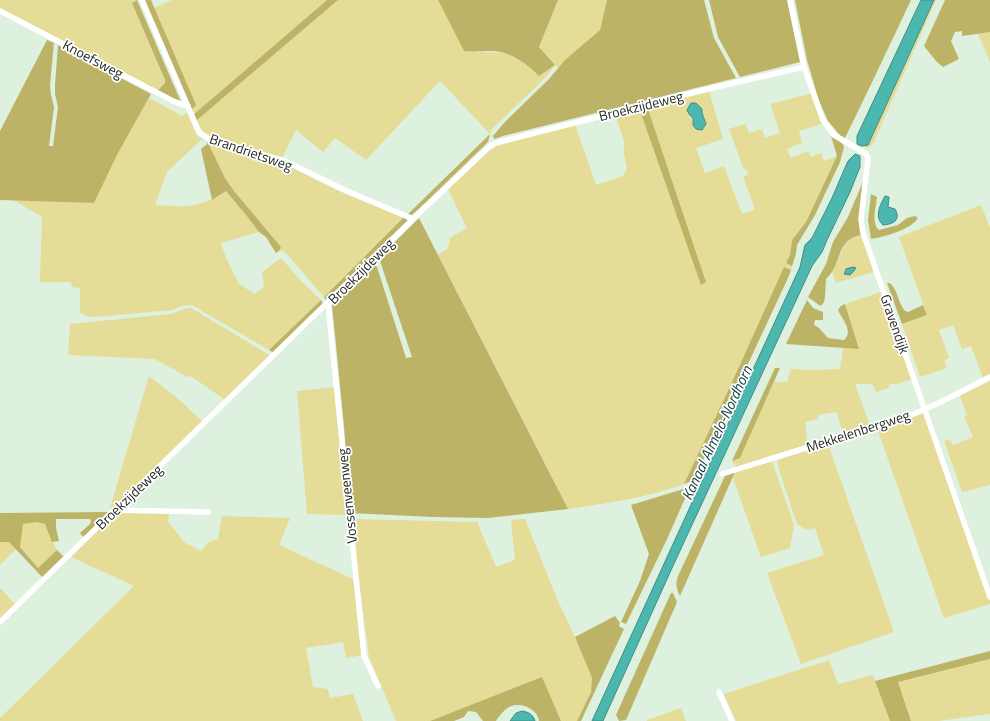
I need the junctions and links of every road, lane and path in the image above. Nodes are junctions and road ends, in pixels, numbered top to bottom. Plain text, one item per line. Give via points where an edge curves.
1 (142, 0) edge
2 (790, 0) edge
3 (0, 10) edge
4 (804, 67) junction
5 (188, 106) junction
6 (413, 219) junction
7 (328, 304) junction
8 (990, 377) edge
9 (925, 409) junction
10 (722, 474) dead end
11 (116, 510) junction
12 (208, 512) dead end
13 (990, 597) edge
14 (0, 622) edge
15 (378, 686) dead end
16 (719, 692) dead end
17 (732, 721) edge

1 - 5 street, Brandrietsweg
2 - 4 street
3 - 5 street, Knoefsweg via 175,102
4 - 6 street, Broekzijdeweg via 496,143
4 - 9 street, Gravendijk via 826,126 834,135 865,153 868,158 861,219 863,233
5 - 6 street, Brandrietsweg via 199,132 210,140 285,161
6 - 7 street, Broekzijdeweg
7 - 11 street, Broekzijdeweg
7 - 15 street, Vossenveenweg via 364,656
8 - 9 street, Mekkelenbergweg
9 - 10 street, Mekkelenbergweg
9 - 13 street, Gravendijk
11 - 12 street
11 - 14 street, Broekzijdeweg
16 - 17 street

